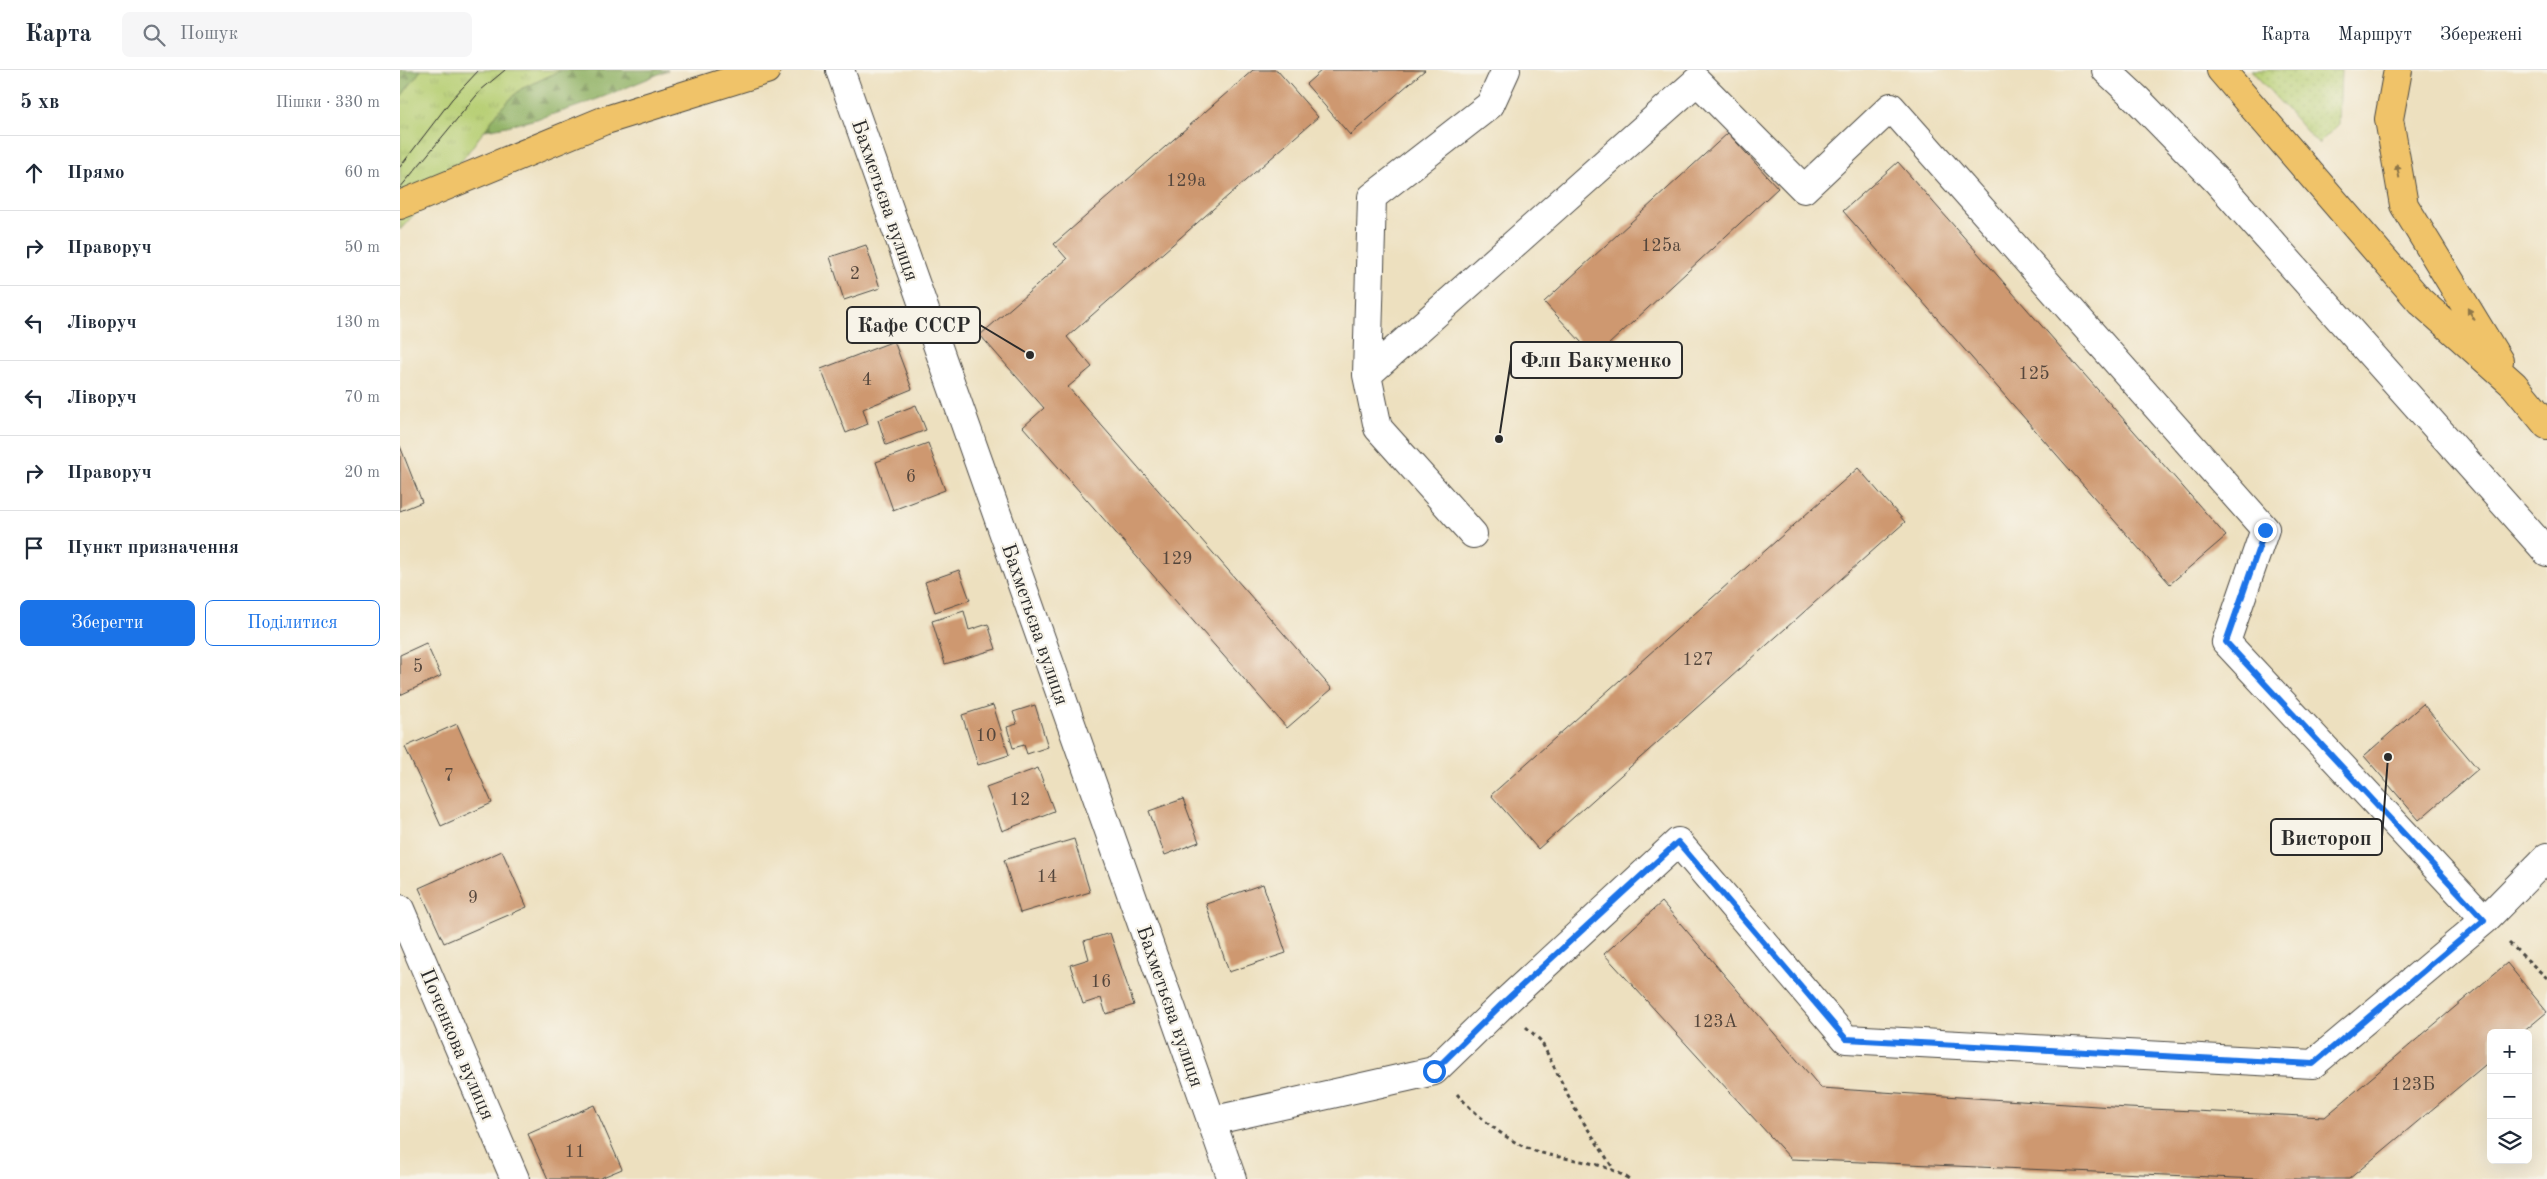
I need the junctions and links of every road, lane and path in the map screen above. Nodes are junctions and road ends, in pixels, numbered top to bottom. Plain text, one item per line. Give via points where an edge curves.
1 (722, 70) edge
2 (766, 70) edge
3 (840, 70) edge
4 (1506, 70) edge
5 (2106, 70) edge
6 (2222, 70) edge
7 (2398, 70) edge
8 (603, 122) junction
9 (400, 205) edge
10 (1367, 375) junction
11 (2514, 385) junction
12 (2547, 425) edge
13 (1473, 534) dead end
14 (2547, 552) edge
15 (2547, 857) edge
16 (400, 909) edge
17 (2484, 920) junction
18 (2547, 978) edge
19 (1502, 1004) junction
20 (1434, 1071) junction
21 (1211, 1121) junction
22 (1613, 1168) junction
23 (515, 1179) edge
24 (1232, 1179) edge
25 (1629, 1179) edge

1 - 8 main road
2 - 8 main road
3 - 21 street, Бахметьєва вулиця
4 - 10 street via 1490,105 1372,197
5 - 14 street via 2218,181
6 - 11 main road via 2420,301
11 -> 7 main road via 2404,205 2389,119
8 - 9 main road
10 - 13 street via 1378,428
10 - 17 street via 1697,81 1804,189 1891,107 2265,530 2226,642
11 - 12 main road
15 - 17 street
16 - 23 street, Поченкова вулиця
17 - 18 path
17 - 19 street via 2313,1064 1846,1039 1678,842
19 - 20 street
19 - 22 path via 1541,1042 1575,1109
20 - 21 street
20 - 22 path via 1477,1116 1526,1148
21 - 24 street, Бахметьєва вулиця
22 - 25 path

